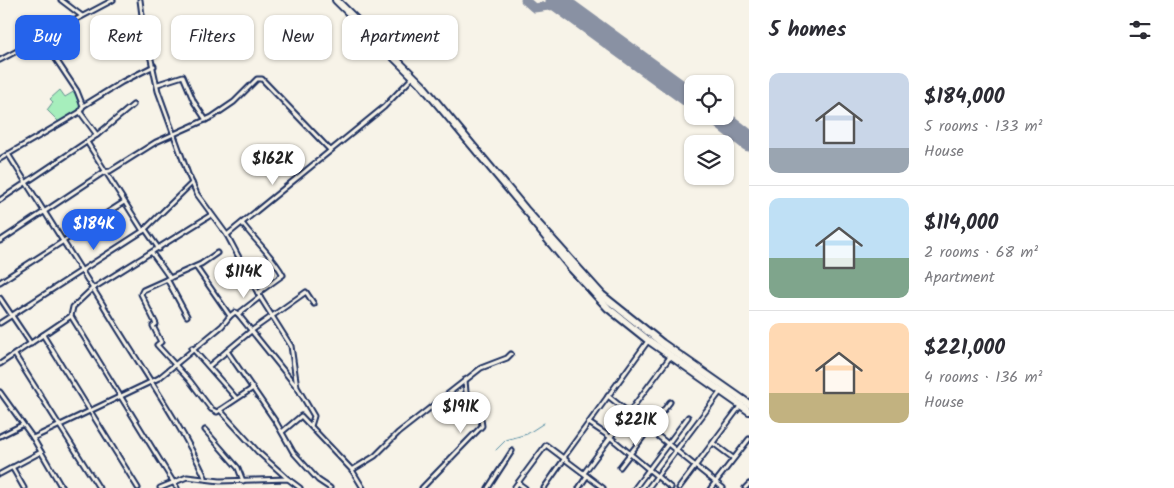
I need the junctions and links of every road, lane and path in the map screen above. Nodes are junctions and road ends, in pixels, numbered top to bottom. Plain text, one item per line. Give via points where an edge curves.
1 (60, 0) edge
2 (113, 0) edge
3 (140, 0) edge
4 (336, 0) edge
5 (82, 16) joint
6 (15, 52) edge
7 (0, 60) edge
8 (57, 60) edge
9 (154, 66) junction
10 (414, 76) junction
11 (158, 84) junction
12 (133, 105) dead end
13 (83, 106) junction
14 (80, 112) junction
15 (206, 120) junction
16 (97, 135) junction
17 (174, 135) junction
18 (87, 142) junction
19 (330, 150) junction
20 (8, 154) junction
21 (0, 160) edge
22 (104, 172) junction
23 (26, 183) junction
24 (193, 185) junction
25 (0, 200) edge
26 (124, 202) junction
27 (525, 209) junction
28 (44, 213) junction
29 (211, 215) junction
30 (242, 223) junction
31 (144, 230) junction
32 (227, 235) junction
33 (0, 241) edge
34 (62, 242) junction
35 (159, 249) junction
36 (152, 253) junction
37 (217, 253) dead end
38 (196, 267) junction
39 (80, 271) junction
40 (168, 279) junction
41 (0, 282) edge
42 (92, 289) junction
43 (258, 293) junction
44 (260, 297) junction
45 (0, 298) edge
46 (314, 304) dead end
47 (238, 314) junction
48 (12, 315) junction
49 (272, 315) junction
50 (71, 316) junction
51 (187, 316) dead end
52 (230, 316) junction
53 (0, 323) edge
54 (251, 330) junction
55 (43, 336) junction
56 (648, 340) junction
57 (31, 344) junction
58 (192, 348) junction
59 (227, 350) junction
60 (511, 354) dead end
61 (15, 355) junction
62 (670, 356) junction
63 (0, 364) edge
64 (174, 364) junction
65 (210, 366) junction
66 (465, 379) junction
67 (150, 382) junction
68 (297, 387) junction
69 (253, 388) junction
70 (721, 391) junction
71 (0, 392) edge
72 (608, 396) junction
73 (2, 397) edge
74 (120, 398) junction
75 (236, 398) junction
76 (670, 402) dead end
77 (749, 404) edge
78 (741, 405) junction
79 (220, 410) junction
80 (749, 411) edge
81 (91, 412) junction
82 (630, 412) junction
83 (688, 417) dead end
84 (589, 423) junction
85 (22, 425) junction
86 (60, 426) junction
87 (311, 426) junction
88 (649, 429) junction
89 (205, 430) dead end
90 (282, 432) junction
91 (0, 436) edge
92 (610, 437) junction
93 (33, 438) junction
94 (749, 439) edge
95 (713, 443) junction
96 (668, 445) junction
97 (512, 451) dead end
98 (676, 451) junction
99 (41, 452) junction
100 (630, 454) junction
101 (564, 457) junction
102 (733, 458) junction
103 (12, 467) junction
104 (620, 467) dead end
105 (695, 467) junction
106 (649, 469) junction
107 (352, 470) junction
108 (584, 473) junction
109 (0, 474) edge
110 (587, 476) junction
111 (657, 476) junction
112 (205, 478) junction
113 (288, 479) junction
114 (173, 481) junction
115 (243, 481) junction
116 (716, 482) junction
117 (518, 483) junction
118 (749, 484) edge
119 (24, 488) edge
120 (62, 488) edge
121 (99, 488) edge
122 (138, 488) edge
123 (160, 488) edge
124 (177, 488) edge
125 (300, 488) edge
126 (330, 488) edge
127 (363, 488) edge
128 (422, 488) edge
129 (488, 488) edge
130 (514, 488) edge
131 (524, 488) edge
132 (544, 488) edge
133 (578, 488) edge
134 (603, 488) edge
135 (635, 488) edge
136 (648, 488) edge
137 (671, 488) edge
138 (679, 488) edge
139 (711, 488) edge
140 (723, 488) edge
141 (745, 488) edge

1 - 5 street
2 - 5 street
3 - 9 street
4 - 10 highway
6 - 7 street
8 - 13 street
9 - 11 street
9 - 13 street
10 - 19 street via 384,107
10 - 27 highway
11 - 15 street via 183,76
11 - 17 street
12 - 16 street
13 - 14 street
14 - 16 street
14 - 20 street
15 - 17 street
15 - 19 street via 234,102 257,79 262,79
16 - 18 street
17 - 22 street
17 - 24 street
18 - 22 street
18 - 23 street
19 - 30 street
20 - 21 street
20 - 23 street
22 - 26 street
22 - 28 street
23 - 25 street
23 - 28 street
24 - 29 street
24 - 31 street
26 - 31 street
26 - 34 street
27 - 56 highway via 537,229 594,294
27 - 77 highway via 615,307
28 - 33 street
28 - 34 street
29 - 32 street
29 - 35 street
30 - 32 street
30 - 43 street via 256,242 264,246 283,276
31 - 35 street
31 - 39 street
32 - 43 street
34 - 39 street
34 - 41 street
35 - 36 street
36 - 40 street
36 - 42 street
37 - 38 street
38 - 40 street
38 - 52 street
39 - 42 street
39 - 48 street
40 - 51 street
40 - 64 street via 140,292 162,342 157,345
42 - 50 street via 73,307
42 - 67 street
43 - 44 street
44 - 47 street
44 - 49 street
45 - 48 street
46 - 49 street via 306,292
47 - 52 street via 234,312
47 - 54 street
48 - 53 street
48 - 57 street
49 - 54 street
49 - 68 street via 292,346
50 - 55 street
50 - 74 street
52 - 58 street
54 - 59 street
54 - 68 street
55 - 57 street
55 - 81 street
56 - 62 highway
56 - 72 street
57 - 61 street
58 - 64 street
58 - 65 street
59 - 65 street
59 - 69 street
60 - 66 street
61 - 63 street
61 - 86 street
62 - 70 highway
62 - 82 street
64 - 67 street
64 - 79 street via 211,409
65 - 75 street
66 - 107 street via 398,433 375,456
66 - 128 street via 466,392 478,410 482,426
67 - 74 street
67 - 112 street via 180,429
68 - 87 street via 312,410
69 - 75 street
69 - 90 street
70 - 78 highway
70 - 98 street
71 - 73 street
72 - 82 street
72 - 84 street
73 - 85 street
74 - 81 street
74 - 114 street
75 - 79 street
76 - 88 street
78 - 80 highway
78 - 95 street
79 - 113 street
81 - 86 street
81 - 122 street
82 - 88 street
82 - 92 street
83 - 96 street
84 - 92 street
84 - 101 street
85 - 91 street
85 - 93 street
86 - 93 street
86 - 121 street
87 - 90 street via 300,416
87 - 107 street
88 - 96 street
88 - 100 street
89 - 115 street via 238,468
90 - 126 street via 298,458
92 - 100 street
92 - 108 street
93 - 99 street
94 - 102 street
95 - 102 street
95 - 105 street
96 - 98 street
96 - 106 street
97 - 129 street
98 - 105 street
98 - 111 street
99 - 103 street
99 - 120 street
100 - 104 street
100 - 106 street
101 - 108 street
101 - 117 street via 546,445
101 - 132 street
102 - 116 street
103 - 109 street
103 - 119 street
105 - 116 street
105 - 138 street
106 - 111 street
106 - 135 street
107 - 127 street
108 - 110 street
110 - 133 street
110 - 134 street
111 - 136 street
111 - 137 street
112 - 114 street via 187,477
112 - 115 street
113 - 115 street
113 - 125 street
114 - 123 street
114 - 124 street
116 - 139 street
116 - 140 street
117 - 130 street
117 - 131 street
118 - 141 street

